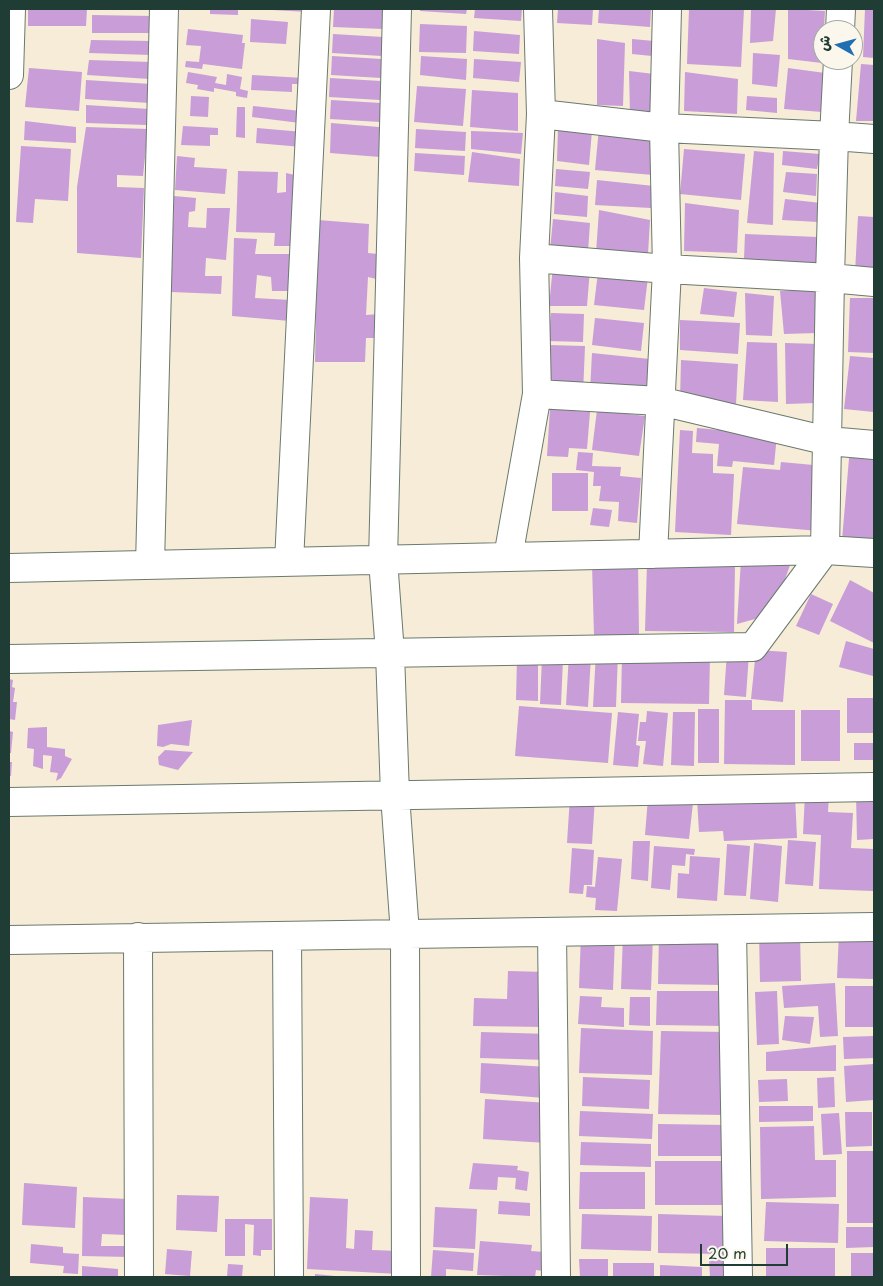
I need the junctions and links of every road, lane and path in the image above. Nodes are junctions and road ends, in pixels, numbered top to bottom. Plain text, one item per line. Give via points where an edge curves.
1 (11, 9) edge
2 (164, 9) edge
3 (316, 9) edge
4 (397, 9) edge
5 (538, 9) edge
6 (667, 9) edge
7 (837, 70) edge
8 (9, 75) edge
9 (541, 114) junction
10 (664, 128) junction
11 (834, 136) junction
12 (874, 139) edge
13 (534, 258) junction
14 (668, 269) junction
15 (830, 278) junction
16 (874, 282) edge
17 (537, 394) junction
18 (660, 401) junction
19 (828, 441) junction
20 (874, 445) edge
21 (825, 550) junction
22 (874, 553) edge
23 (653, 554) junction
24 (508, 557) junction
25 (383, 560) junction
26 (289, 562) junction
27 (150, 565) junction
28 (9, 568) edge
29 (390, 652) junction
30 (9, 659) edge
31 (874, 787) edge
32 (395, 795) junction
33 (9, 802) edge
34 (874, 927) edge
35 (732, 930) junction
36 (552, 932) junction
37 (405, 934) junction
38 (287, 936) junction
39 (138, 938) junction
40 (9, 940) edge
41 (139, 1277) edge
42 (289, 1277) edge
43 (406, 1277) edge
44 (556, 1277) edge
45 (738, 1277) edge

1 - 8 street
2 - 27 street
3 - 26 street
4 - 25 street
5 - 9 street
6 - 10 street
7 - 11 street
9 - 10 street
9 - 13 street
10 - 11 street
10 - 14 street
11 - 12 street
11 - 15 street
13 - 14 street
13 - 17 street
14 - 15 street
14 - 18 street
15 - 16 street
15 - 19 street
17 - 18 street
17 - 24 street
18 - 19 street
18 - 23 street
19 - 20 street
19 - 21 street
21 - 22 street
21 - 23 street
21 - 29 street via 754,647
23 - 24 street
24 - 25 street
25 - 26 street
25 - 29 street
26 - 27 street
27 - 28 street
29 - 30 street
29 - 32 street
31 - 32 street
32 - 33 street
32 - 37 street
34 - 35 street
35 - 36 street
35 - 45 street
36 - 37 street
36 - 44 street
37 - 38 street
37 - 43 street
38 - 39 street
38 - 42 street
39 - 40 street
39 - 41 street

